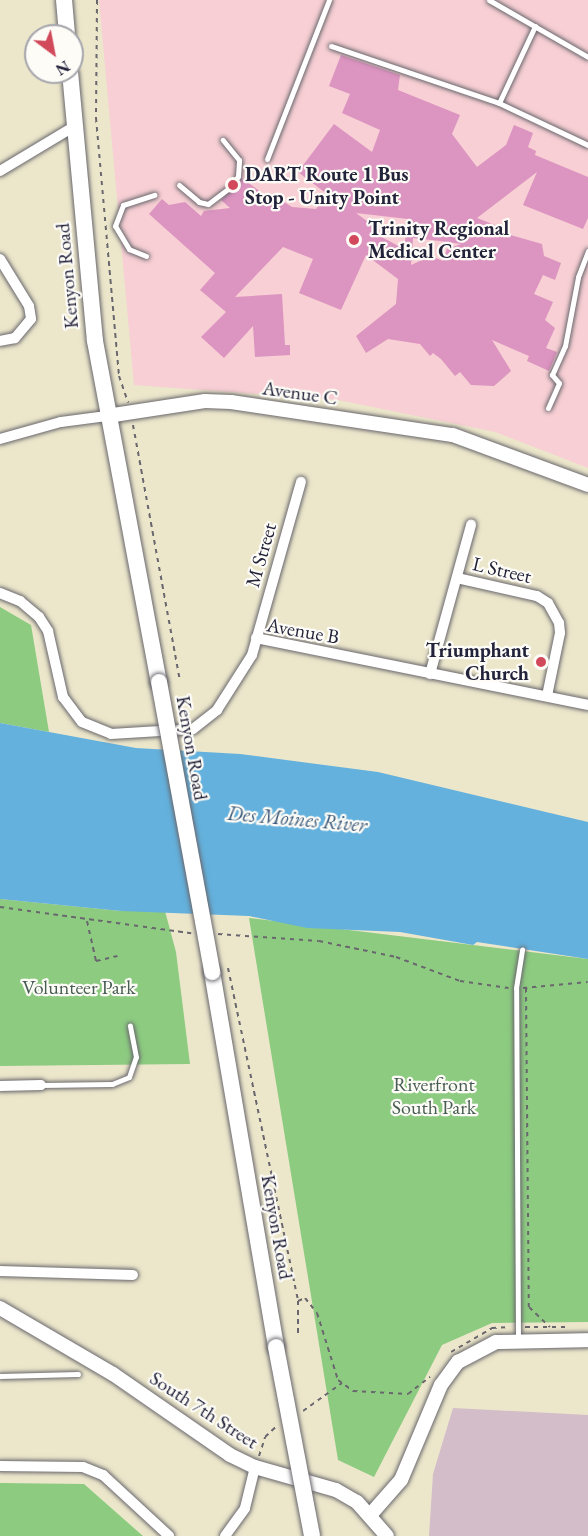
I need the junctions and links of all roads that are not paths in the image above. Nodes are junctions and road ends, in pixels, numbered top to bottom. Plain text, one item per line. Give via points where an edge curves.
1 (64, 0) edge
2 (329, 0) edge
3 (489, 0) edge
4 (66, 24) edge
5 (535, 26) junction
6 (331, 46) dead end
7 (588, 57) edge
8 (71, 84) edge
9 (499, 103) junction
10 (75, 126) junction
11 (223, 141) dead end
12 (588, 146) edge
13 (267, 159) dead end
14 (0, 171) edge
15 (179, 185) dead end
16 (154, 195) dead end
17 (588, 251) edge
18 (146, 256) dead end
19 (0, 259) edge
20 (0, 341) edge
21 (548, 408) dead end
22 (107, 416) junction
23 (0, 439) edge
24 (301, 482) dead end
25 (588, 484) edge
26 (471, 525) dead end
27 (457, 578) junction
28 (0, 593) edge
29 (256, 638) junction
30 (430, 674) junction
31 (548, 696) junction
32 (588, 705) edge
33 (522, 949) dead end
34 (130, 1026) dead end
35 (0, 1086) edge
36 (41, 1086) joint
37 (0, 1271) edge
38 (132, 1275) dead end
39 (0, 1308) edge
40 (517, 1334) junction
41 (588, 1340) edge
42 (78, 1374) dead end
43 (0, 1376) edge
44 (0, 1466) edge
45 (255, 1467) junction
46 (371, 1514) junction
47 (169, 1536) edge
48 (225, 1536) edge
49 (312, 1536) edge
50 (387, 1536) edge

1 - 4 main road
2 - 13 lane
3 - 5 lane
5 - 7 lane
5 - 9 lane
6 - 9 lane
8 - 10 main road, Kenyon Road
9 - 12 lane
10 - 14 street
10 - 22 main road, Kenyon Road via 95,341
11 - 15 lane via 239,160 233,185 208,204 199,202
16 - 18 lane via 123,205 115,226 129,249
17 - 21 lane via 578,277 566,346 552,375 559,383
19 - 20 street via 29,306 31,319 15,338
22 - 23 street, Avenue C via 61,422
22 - 25 street, Avenue C via 205,401 231,402 453,435
22 - 49 main road, Kenyon Road, bridge via 159,682
24 - 29 street, M Street
26 - 27 street, L Street
27 - 30 street, L Street
27 - 31 street, L Street via 548,603 560,633
28 - 29 street, Avenue B via 31,608 48,631 63,697 71,712 82,722 111,734 193,729 206,722 242,673
29 - 30 street, Avenue B
30 - 31 street, Avenue B
31 - 32 street, Avenue B
33 - 40 lane via 516,988
34 - 36 lane via 136,1057 129,1077 112,1084
35 - 36 street
37 - 38 street
39 - 45 street, South 7th Street via 87,1357 230,1455
40 - 41 street
40 - 46 street via 482,1347 449,1373 401,1480
42 - 43 lane
44 - 47 street via 83,1467 103,1475
45 - 46 street, South 7th Street via 336,1490
45 - 48 street via 245,1508
46 - 50 street, South 7th Street

